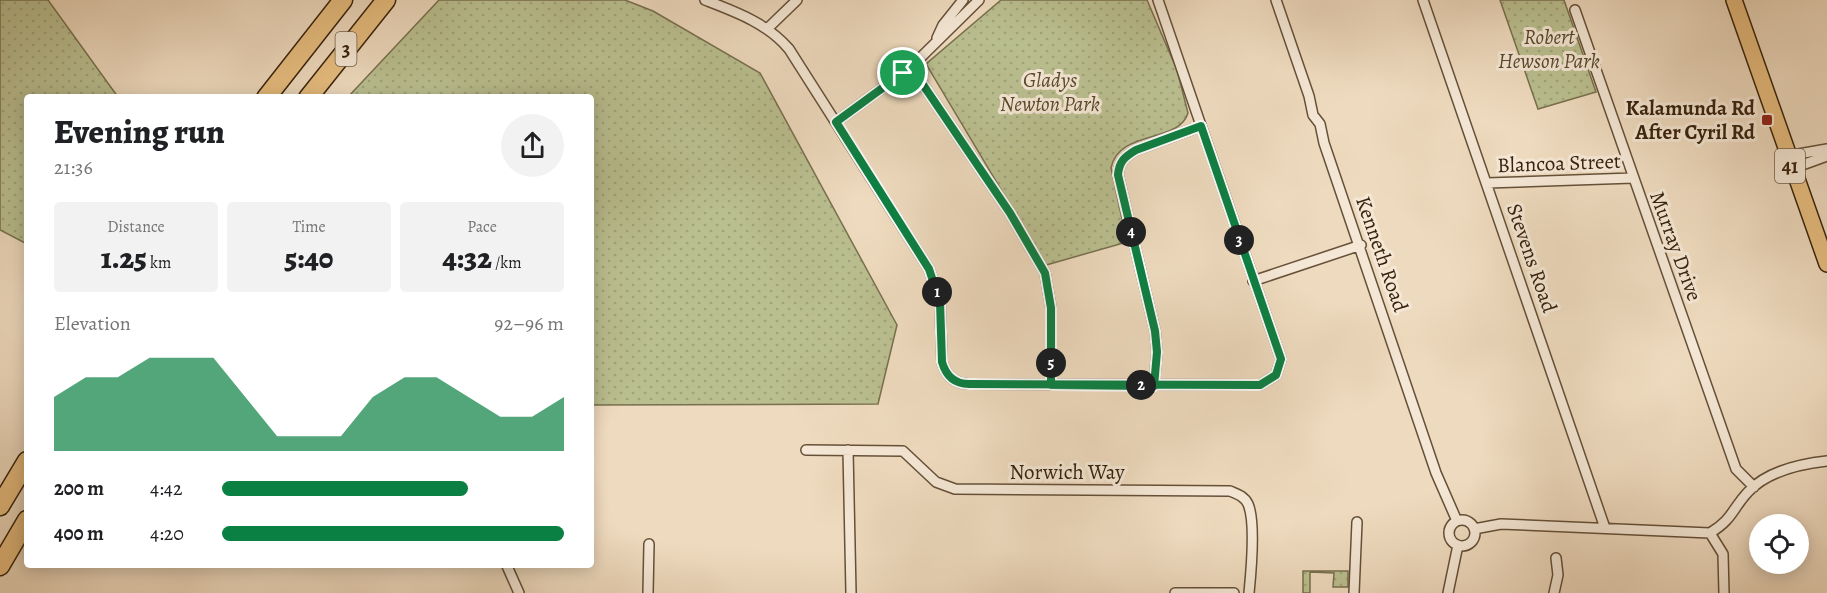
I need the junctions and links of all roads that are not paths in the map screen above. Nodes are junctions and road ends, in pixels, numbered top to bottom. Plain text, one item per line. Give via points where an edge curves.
1 (343, 0) edge
2 (386, 0) edge
3 (705, 0) edge
4 (797, 0) edge
5 (963, 0) edge
6 (1158, 0) edge
7 (1276, 0) edge
8 (1423, 0) edge
9 (1734, 0) edge
10 (1742, 0) edge
11 (974, 1) edge
12 (1575, 10) dead end
13 (767, 29) junction
14 (936, 40) junction
15 (911, 67) junction
16 (269, 94) edge
17 (311, 94) edge
18 (836, 122) junction
19 (1201, 126) junction
20 (1827, 149) edge
21 (1827, 156) edge
22 (1794, 161) junction
23 (1633, 178) junction
24 (1487, 183) junction
25 (1827, 238) edge
26 (1361, 245) junction
27 (1827, 264) edge
28 (1253, 281) junction
29 (1051, 385) junction
30 (1154, 386) junction
31 (806, 450) dead end
32 (848, 450) junction
33 (1827, 460) edge
34 (24, 466) edge
35 (1754, 487) junction
36 (0, 506) edge
37 (1457, 520) junction
38 (1357, 522) dead end
39 (24, 525) edge
40 (1605, 528) junction
41 (1474, 529) junction
42 (1710, 533) junction
43 (648, 544) dead end
44 (1458, 545) junction
45 (1556, 558) dead end
46 (0, 566) edge
47 (508, 568) edge
48 (519, 593) edge
49 (648, 593) edge
50 (851, 593) edge
51 (1175, 593) edge
52 (1234, 593) edge
53 (1249, 593) edge
54 (1354, 593) edge
55 (1448, 593) edge
56 (1554, 593) edge
57 (1724, 593) edge

1 - 16 highway, 3
2 - 17 highway, 3
3 - 13 street
4 - 13 street
5 - 14 street
6 - 19 street
7 - 26 street, Kenneth Road via 1312,115 1320,124
8 - 24 street, Stevens Road
9 - 22 main road, 41
10 - 22 main road, 41
11 - 14 street
12 - 23 street, Murray Drive
13 - 18 street via 789,50
14 - 15 street
15 - 18 street
15 - 29 street via 1010,213 1045,273 1051,308
18 - 29 street via 929,269 940,302 942,362 949,376 961,384
19 - 28 street
19 - 30 street via 1136,150 1119,167 1120,186 1155,331
20 - 22 street
21 - 22 street
22 - 25 main road, 41
22 - 27 main road, 41
23 - 24 street, Blancoa Street
23 - 35 street, Murray Drive via 1736,469
24 - 40 street, Stevens Road
26 - 28 street
26 - 37 street, Kenneth Road via 1436,473
28 - 30 street via 1281,359 1276,375 1260,385
29 - 30 street
31 - 32 street, Norwich Way
32 - 50 street
32 - 53 street, Norwich Way via 903,451 936,482 955,489 1230,491 1242,496 1248,505 1252,561
33 - 35 street via 1789,469
34 - 36 highway
35 - 42 street via 1730,519
37 - 41 street via 1469,522
37 - 44 street via 1449,533
38 - 54 street
39 - 46 highway
40 - 41 street via 1501,524
40 - 42 street
41 - 44 street via 1473,540
42 - 57 street via 1723,554
43 - 49 street
44 - 55 street
45 - 56 street
47 - 48 street
51 - 52 street

